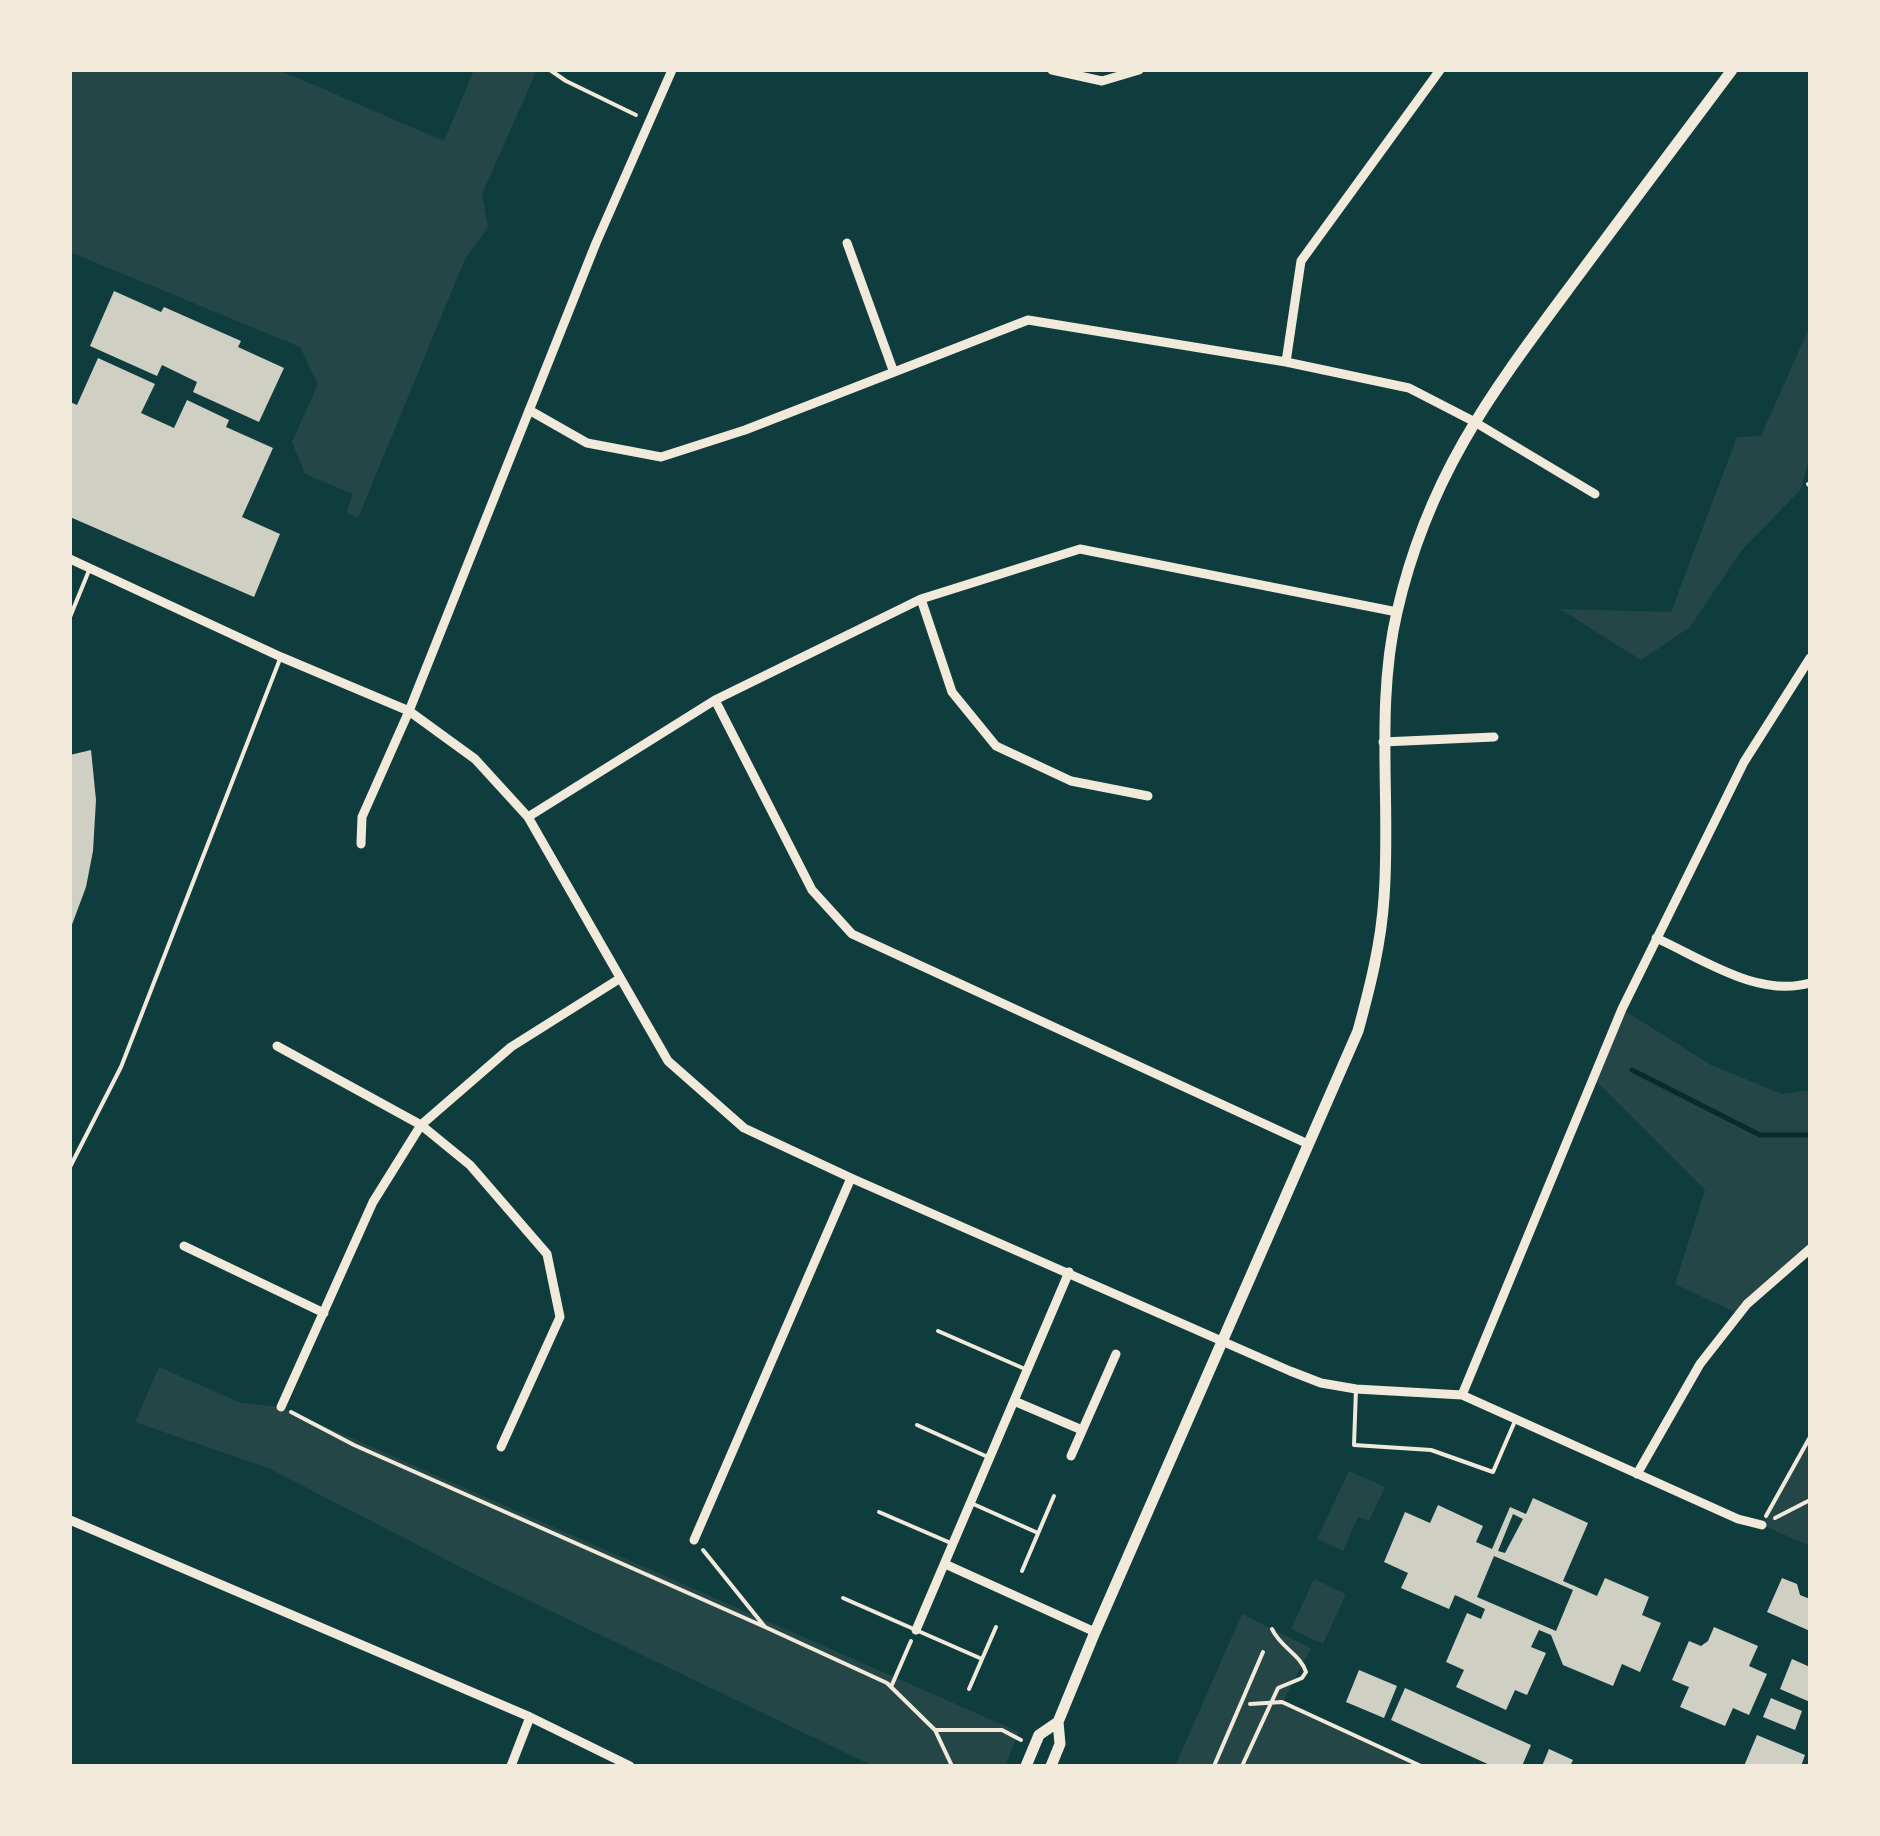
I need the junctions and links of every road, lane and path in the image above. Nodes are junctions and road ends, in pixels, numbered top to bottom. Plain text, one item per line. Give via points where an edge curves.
1 (550, 70) edge
2 (672, 70) edge
3 (1052, 70) edge
4 (1138, 70) edge
5 (1440, 70) edge
6 (1732, 70) edge
7 (649, 122) junction
8 (847, 243) dead end
9 (1286, 362) junction
10 (893, 370) junction
11 (530, 410) junction
12 (1473, 422) junction
13 (1595, 494) dead end
14 (70, 558) edge
15 (90, 568) junction
16 (922, 599) junction
17 (1397, 612) junction
18 (70, 618) edge
19 (281, 658) junction
20 (1810, 658) edge
21 (716, 700) junction
22 (409, 711) junction
23 (1494, 737) dead end
24 (1383, 742) junction
25 (1148, 796) dead end
26 (528, 818) junction
27 (361, 844) dead end
28 (1656, 938) junction
29 (619, 979) junction
30 (1810, 983) edge
31 (276, 1046) dead end
32 (421, 1125) junction
33 (1308, 1144) junction
34 (70, 1166) edge
35 (850, 1178) junction
36 (184, 1246) dead end
37 (1810, 1250) edge
38 (1070, 1272) junction
39 (324, 1312) junction
40 (938, 1330) dead end
41 (1221, 1341) junction
42 (1116, 1354) dead end
43 (1028, 1370) junction
44 (1356, 1389) junction
45 (1462, 1395) junction
46 (1014, 1401) junction
47 (282, 1407) joint
48 (1516, 1420) junction
49 (917, 1425) dead end
50 (1082, 1430) junction
51 (1810, 1437) edge
52 (501, 1447) dead end
53 (1071, 1456) dead end
54 (990, 1458) junction
55 (1636, 1474) junction
56 (1054, 1496) dead end
57 (1810, 1500) edge
58 (971, 1504) junction
59 (880, 1512) dead end
60 (70, 1520) edge
61 (1762, 1525) junction
62 (1038, 1533) junction
63 (694, 1540) joint
64 (953, 1544) junction
65 (944, 1564) junction
66 (1022, 1570) dead end
67 (843, 1598) dead end
68 (765, 1627) junction
69 (996, 1627) dead end
70 (1272, 1629) dead end
71 (916, 1630) junction
72 (1095, 1632) junction
73 (1262, 1652) dead end
74 (982, 1659) junction
75 (891, 1687) junction
76 (968, 1688) dead end
77 (1241, 1704) junction
78 (1270, 1704) junction
79 (530, 1717) junction
80 (1058, 1722) junction
81 (934, 1730) junction
82 (1034, 1747) junction
83 (511, 1766) edge
84 (630, 1766) edge
85 (952, 1766) edge
86 (1026, 1766) edge
87 (1051, 1766) edge
88 (1214, 1766) edge
89 (1242, 1766) edge
90 (1421, 1766) edge

1 - 7 path
2 - 7 street
3 - 4 street via 1102,81
5 - 9 street via 1300,261
6 - 12 street
7 - 11 street
8 - 10 street
9 - 10 street via 1028,320
9 - 12 street via 1409,388
10 - 11 street via 661,457 587,442
11 - 22 street
12 - 13 street
12 - 17 street via 1432,501
14 - 15 street
15 - 18 lane
15 - 19 street
16 - 17 street via 1080,549
16 - 21 street
16 - 25 street via 952,692 996,746 1072,781
17 - 24 street
19 - 22 street
19 - 34 lane via 121,1066
20 - 28 street via 1744,762
21 - 26 street
21 - 33 street via 812,890 852,934
22 - 26 street via 475,759
22 - 27 street via 362,817
23 - 24 street
24 - 33 street via 1384,896 1375,969 1358,1031
26 - 29 street
28 - 30 street via 1761,985
28 - 45 street
29 - 32 street via 511,1047
29 - 35 street via 668,1061 744,1128
31 - 32 street
32 - 39 street via 373,1202
32 - 52 street via 470,1165 547,1254 560,1317
33 - 41 street
35 - 38 street
35 - 63 street
36 - 39 street
37 - 55 street via 1747,1304 1700,1364
38 - 41 street
38 - 43 street
39 - 47 street
40 - 43 lane
41 - 44 street via 1321,1382
41 - 72 street
42 - 50 street
43 - 46 street
44 - 45 street
44 - 48 lane via 1354,1445 1431,1450 1493,1472
45 - 48 street
46 - 50 street
46 - 54 street
47 - 68 path
48 - 55 street
49 - 54 lane
50 - 53 street
51 - 61 path
54 - 58 street
55 - 61 street
56 - 62 lane
57 - 61 path
58 - 62 lane
58 - 64 street
59 - 64 lane
60 - 79 street
62 - 66 lane
63 - 68 path
64 - 65 street
65 - 71 street
65 - 72 street
67 - 71 lane
68 - 75 path
69 - 74 lane
70 - 78 path via 1306,1672 1278,1688
71 - 74 lane
71 - 75 path
72 - 80 street
73 - 77 lane
74 - 76 lane
75 - 81 path
77 - 78 path
77 - 88 lane
78 - 89 path
78 - 90 path via 1282,1702
79 - 83 street
79 - 84 street
80 - 82 street
80 - 87 street via 1060,1744
81 - 82 path via 1002,1730
81 - 85 path
82 - 86 street

